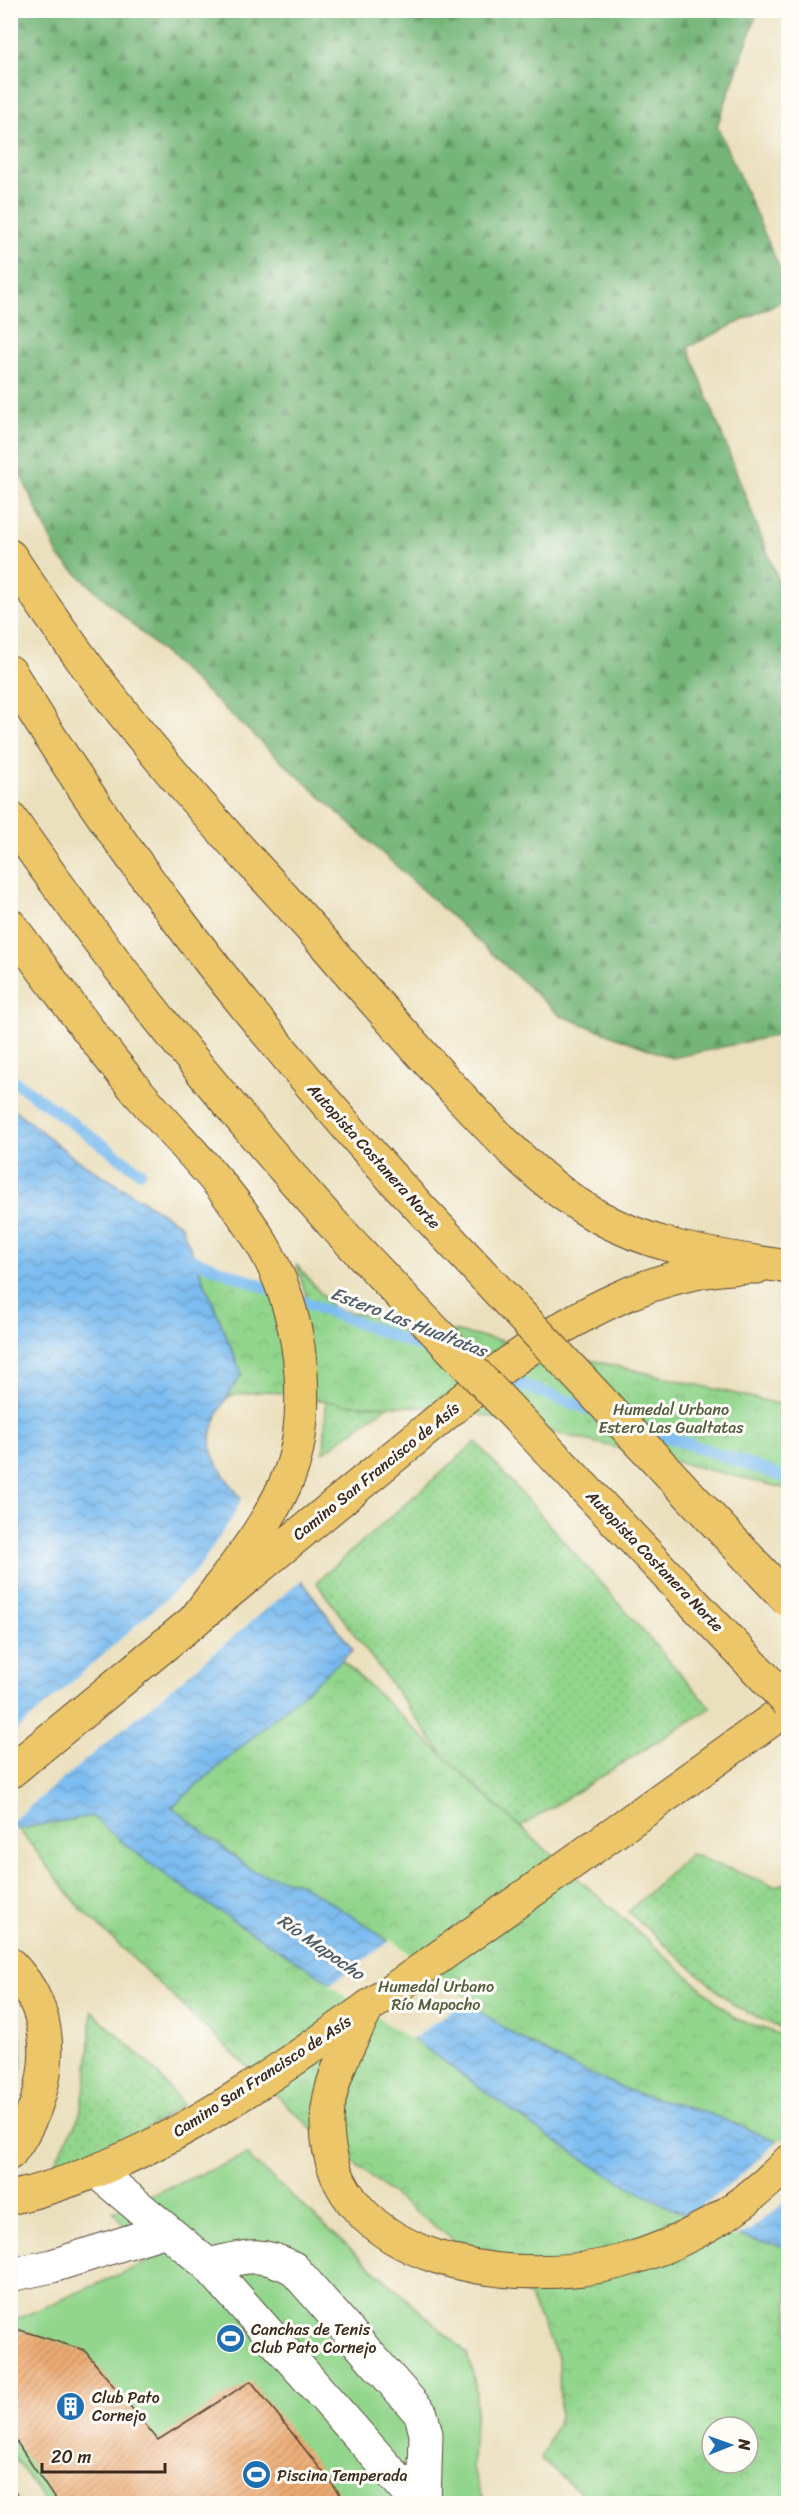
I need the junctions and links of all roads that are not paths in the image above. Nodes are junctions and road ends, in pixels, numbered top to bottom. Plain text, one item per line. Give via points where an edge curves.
1 (10, 556) edge
2 (10, 672) edge
3 (10, 818) edge
4 (10, 926) edge
5 (789, 1268) edge
6 (789, 1600) edge
7 (194, 1621) junction
8 (789, 1702) edge
9 (789, 1708) edge
10 (10, 1772) edge
11 (10, 1964) edge
12 (368, 2007) junction
13 (10, 2153) edge
14 (789, 2162) edge
15 (96, 2171) junction
16 (10, 2198) edge
17 (166, 2230) junction
18 (208, 2265) junction
19 (10, 2275) edge
20 (419, 2504) edge
21 (424, 2504) edge

1 - 5 main road via 66,639 165,765 505,1144 550,1184 626,1231 661,1245
2 - 6 main road, Autopista Costanera Norte, bridge via 90,798 241,1003 393,1179
3 - 8 main road, Autopista Costanera Norte, bridge via 155,1017 242,1123 333,1224
4 - 7 main road via 137,1090 220,1182 263,1245 282,1282 294,1323 303,1401 290,1472 249,1545
5 - 7 main road, Camino San Francisco de Asís, bridge via 748,1267 674,1279 624,1295 543,1338
7 - 10 main road, Camino San Francisco de Asís
9 - 12 main road, Camino San Francisco de Asís
11 - 13 main road via 37,1999 46,2054 44,2082 34,2111
12 - 14 main road via 350,2041 332,2092 327,2125 330,2149 343,2189 354,2205 388,2234 423,2253 464,2264 532,2272 621,2261 698,2232 752,2196
12 - 15 main road, Camino San Francisco de Asís via 171,2135
15 - 16 main road, Camino San Francisco de Asís
15 - 17 lane
17 - 18 lane
17 - 19 lane
18 - 20 lane
18 - 21 lane via 255,2255 293,2268 421,2414 426,2434

